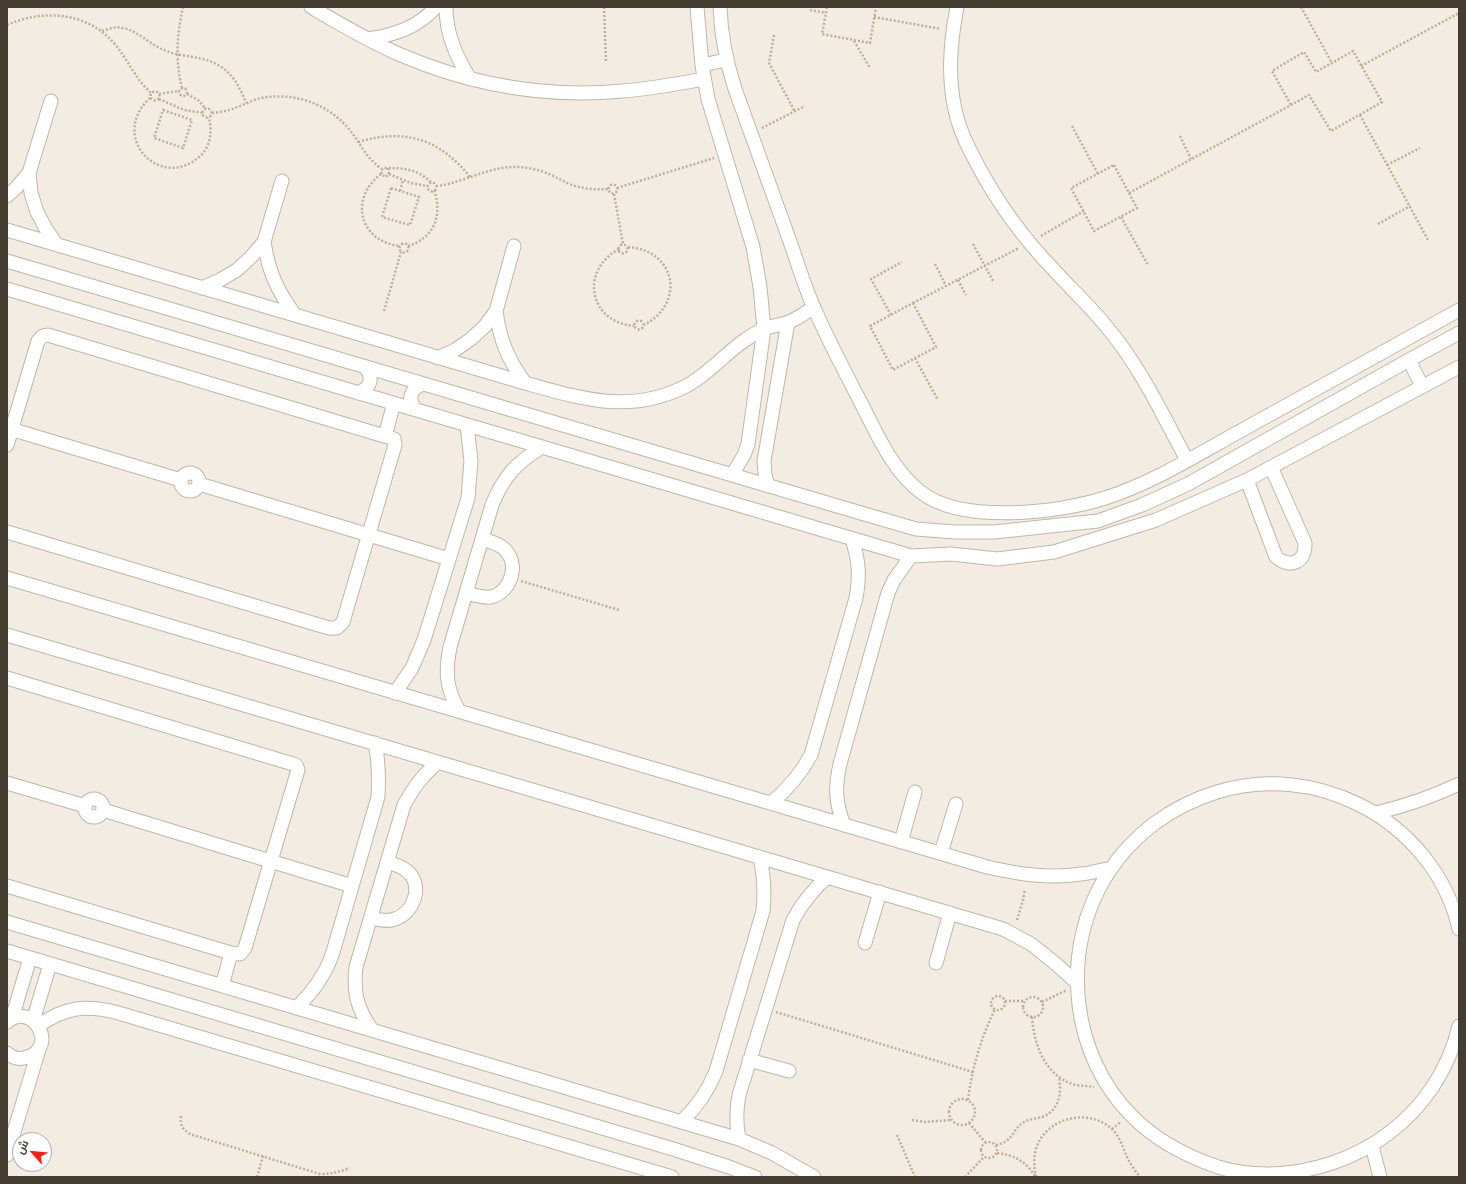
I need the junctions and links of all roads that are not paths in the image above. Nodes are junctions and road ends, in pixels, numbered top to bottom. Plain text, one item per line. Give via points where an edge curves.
1 (311, 7) edge
2 (436, 7) edge
3 (446, 7) edge
4 (698, 7) edge
5 (720, 7) edge
6 (957, 7) edge
7 (368, 39) junction
8 (726, 60) junction
9 (702, 65) junction
10 (470, 79) junction
11 (704, 79) junction
12 (51, 101) dead end
13 (29, 173) junction
14 (282, 181) dead end
15 (7, 196) edge
16 (7, 230) edge
17 (264, 242) junction
18 (57, 245) junction
19 (514, 246) dead end
20 (7, 261) edge
21 (202, 288) junction
22 (7, 289) edge
23 (814, 307) junction
24 (1459, 310) edge
25 (496, 311) junction
26 (295, 315) junction
27 (788, 322) junction
28 (764, 328) junction
29 (1459, 333) edge
30 (438, 358) junction
31 (1409, 360) junction
32 (365, 367) junction
33 (1459, 367) edge
34 (525, 383) junction
35 (423, 384) junction
36 (1422, 386) junction
37 (358, 392) junction
38 (394, 404) junction
39 (416, 410) junction
40 (467, 425) junction
41 (9, 429) edge
42 (385, 436) junction
43 (7, 445) edge
44 (542, 447) junction
45 (1187, 460) junction
46 (1271, 467) junction
47 (732, 475) junction
48 (1247, 480) junction
49 (768, 486) junction
50 (7, 532) edge
51 (368, 535) junction
52 (482, 539) junction
53 (852, 539) junction
54 (911, 556) junction
55 (449, 560) junction
56 (7, 578) edge
57 (466, 593) junction
58 (7, 635) edge
59 (7, 678) edge
60 (394, 692) junction
61 (459, 711) junction
62 (375, 743) junction
63 (438, 762) junction
64 (7, 783) edge
65 (1459, 784) edge
66 (915, 792) dead end
67 (771, 803) junction
68 (956, 804) dead end
69 (1376, 814) junction
70 (844, 825) junction
71 (901, 842) junction
72 (941, 854) junction
73 (760, 857) junction
74 (271, 861) junction
75 (387, 862) junction
76 (1111, 868) junction
77 (827, 877) junction
78 (7, 886) edge
79 (352, 886) junction
80 (880, 892) junction
81 (1457, 909) edge
82 (950, 914) junction
83 (371, 918) junction
84 (7, 922) edge
85 (1459, 929) edge
86 (865, 943) dead end
87 (7, 951) edge
88 (232, 954) junction
89 (30, 958) junction
90 (936, 963) dead end
91 (50, 964) junction
92 (1077, 984) junction
93 (222, 986) junction
94 (296, 1008) junction
95 (9, 1018) edge
96 (36, 1023) junction
97 (1459, 1026) edge
98 (372, 1030) junction
99 (40, 1046) junction
100 (7, 1054) edge
101 (749, 1060) junction
102 (789, 1071) dead end
103 (682, 1121) junction
104 (739, 1139) junction
105 (1372, 1146) junction
106 (7, 1155) edge
107 (1259, 1175) edge
108 (672, 1177) edge
109 (755, 1177) edge
110 (814, 1177) edge
111 (1380, 1177) edge

1 - 7 street
2 - 7 street via 412,26 391,36
3 - 10 street via 450,39
4 - 9 street
5 - 8 street via 720,30
6 - 45 street via 950,59 952,90 957,119 970,150 990,188 1029,243 1089,306 1127,353 1144,378
7 - 10 street via 401,55
8 - 9 street
8 - 23 street
9 - 11 street
10 - 11 street via 507,87 584,93 623,91
11 - 28 street via 711,112 752,247 760,287
12 - 13 street
13 - 15 street
13 - 18 street via 31,193 37,212
14 - 17 street
16 - 18 street
17 - 21 street via 237,270
17 - 26 street via 267,262 274,281
18 - 21 street
19 - 25 street
20 - 32 street
21 - 26 street
22 - 37 street
23 - 27 street
23 - 45 street via 890,457 906,478 923,494 945,505 1004,513 1038,512 1071,507 1104,499 1136,487
24 - 45 street
25 - 30 street via 471,339 456,350
25 - 34 street via 505,350
26 - 30 street
27 - 28 street
27 - 49 street via 764,461
28 - 34 street via 688,385 660,396 631,402 600,402
28 - 47 street via 748,444 742,460
29 - 31 street
30 - 34 street
31 - 36 street
31 - 49 street via 1188,484 1098,521 994,532 916,529
32 - 35 street
32 - 37 street via 370,379 364,390
33 - 36 street
35 - 39 street via 412,392 412,405
35 - 47 street
36 - 46 street
37 - 38 street
38 - 39 street
38 - 42 street
39 - 40 street
40 - 44 street
40 - 55 street via 471,462 468,498
41 - 42 street via 38,342 43,335 48,335
41 - 43 street
41 - 51 street via 181,480 187,473 192,473 199,479 199,484
42 - 51 street via 394,440 395,445
44 - 52 street via 511,471 500,487
44 - 53 street
46 - 48 street
46 - 48 street via 1305,542 1306,550 1296,562 1282,562 1276,557
47 - 49 street
48 - 54 street via 1156,520 1054,552 997,559 951,554
50 - 51 street via 333,629 343,622
51 - 55 street
52 - 57 street
52 - 57 street via 503,548 510,557 513,567 511,578 507,587 499,594 490,597
53 - 54 street
53 - 67 street via 858,560 859,583 811,755 794,782
54 - 70 street via 888,593 836,779 838,810
55 - 60 street via 419,654
56 - 60 street
57 - 61 street via 446,664 451,697
58 - 62 street
59 - 74 street via 296,765 298,770
60 - 61 street
61 - 67 street
62 - 63 street
62 - 79 street via 379,761 378,797
63 - 73 street
63 - 75 street via 412,788
64 - 74 street via 85,806 92,799 97,799 101,801 103,810
65 - 69 street via 1433,796
66 - 71 street
67 - 70 street
68 - 72 street
69 - 76 street via 1343,797 1307,786 1270,783 1233,787 1198,798 1164,816 1136,839
69 - 81 street via 1402,833 1424,857
70 - 71 street
71 - 72 street
72 - 76 street via 1028,875 1080,874
73 - 77 street
73 - 103 street via 764,893 759,928 716,1071 702,1099
74 - 79 street
74 - 88 street via 245,948 240,954
75 - 83 street
75 - 83 street via 408,872 414,882 416,894 412,906 405,915 394,920
76 - 92 street via 1095,895 1084,925 1078,956
77 - 80 street
77 - 101 street via 813,890 793,920
78 - 88 street
79 - 94 street via 324,973
80 - 82 street
80 - 86 street
81 - 85 street
82 - 90 street
82 - 92 street via 1003,929 1031,944
83 - 98 street via 356,967 354,984 360,1011
84 - 93 street
87 - 89 street
88 - 93 street
89 - 91 street
89 - 95 street
91 - 96 street
91 - 109 street via 658,1144
92 - 107 street via 1081,1023 1092,1057 1109,1088 1131,1115 1158,1138 1188,1156 1221,1168
93 - 94 street
94 - 98 street
95 - 96 street via 27,1017
96 - 99 street via 41,1032
96 - 108 street via 67,1010 83,1007 110,1011
97 - 105 street via 1455,1044 1435,1084 1407,1118
98 - 103 street
99 - 100 street via 36,1052 23,1059
99 - 106 street
101 - 102 street
101 - 104 street via 736,1110
103 - 104 street
104 - 110 street via 772,1153
105 - 107 street via 1316,1169
105 - 111 street

